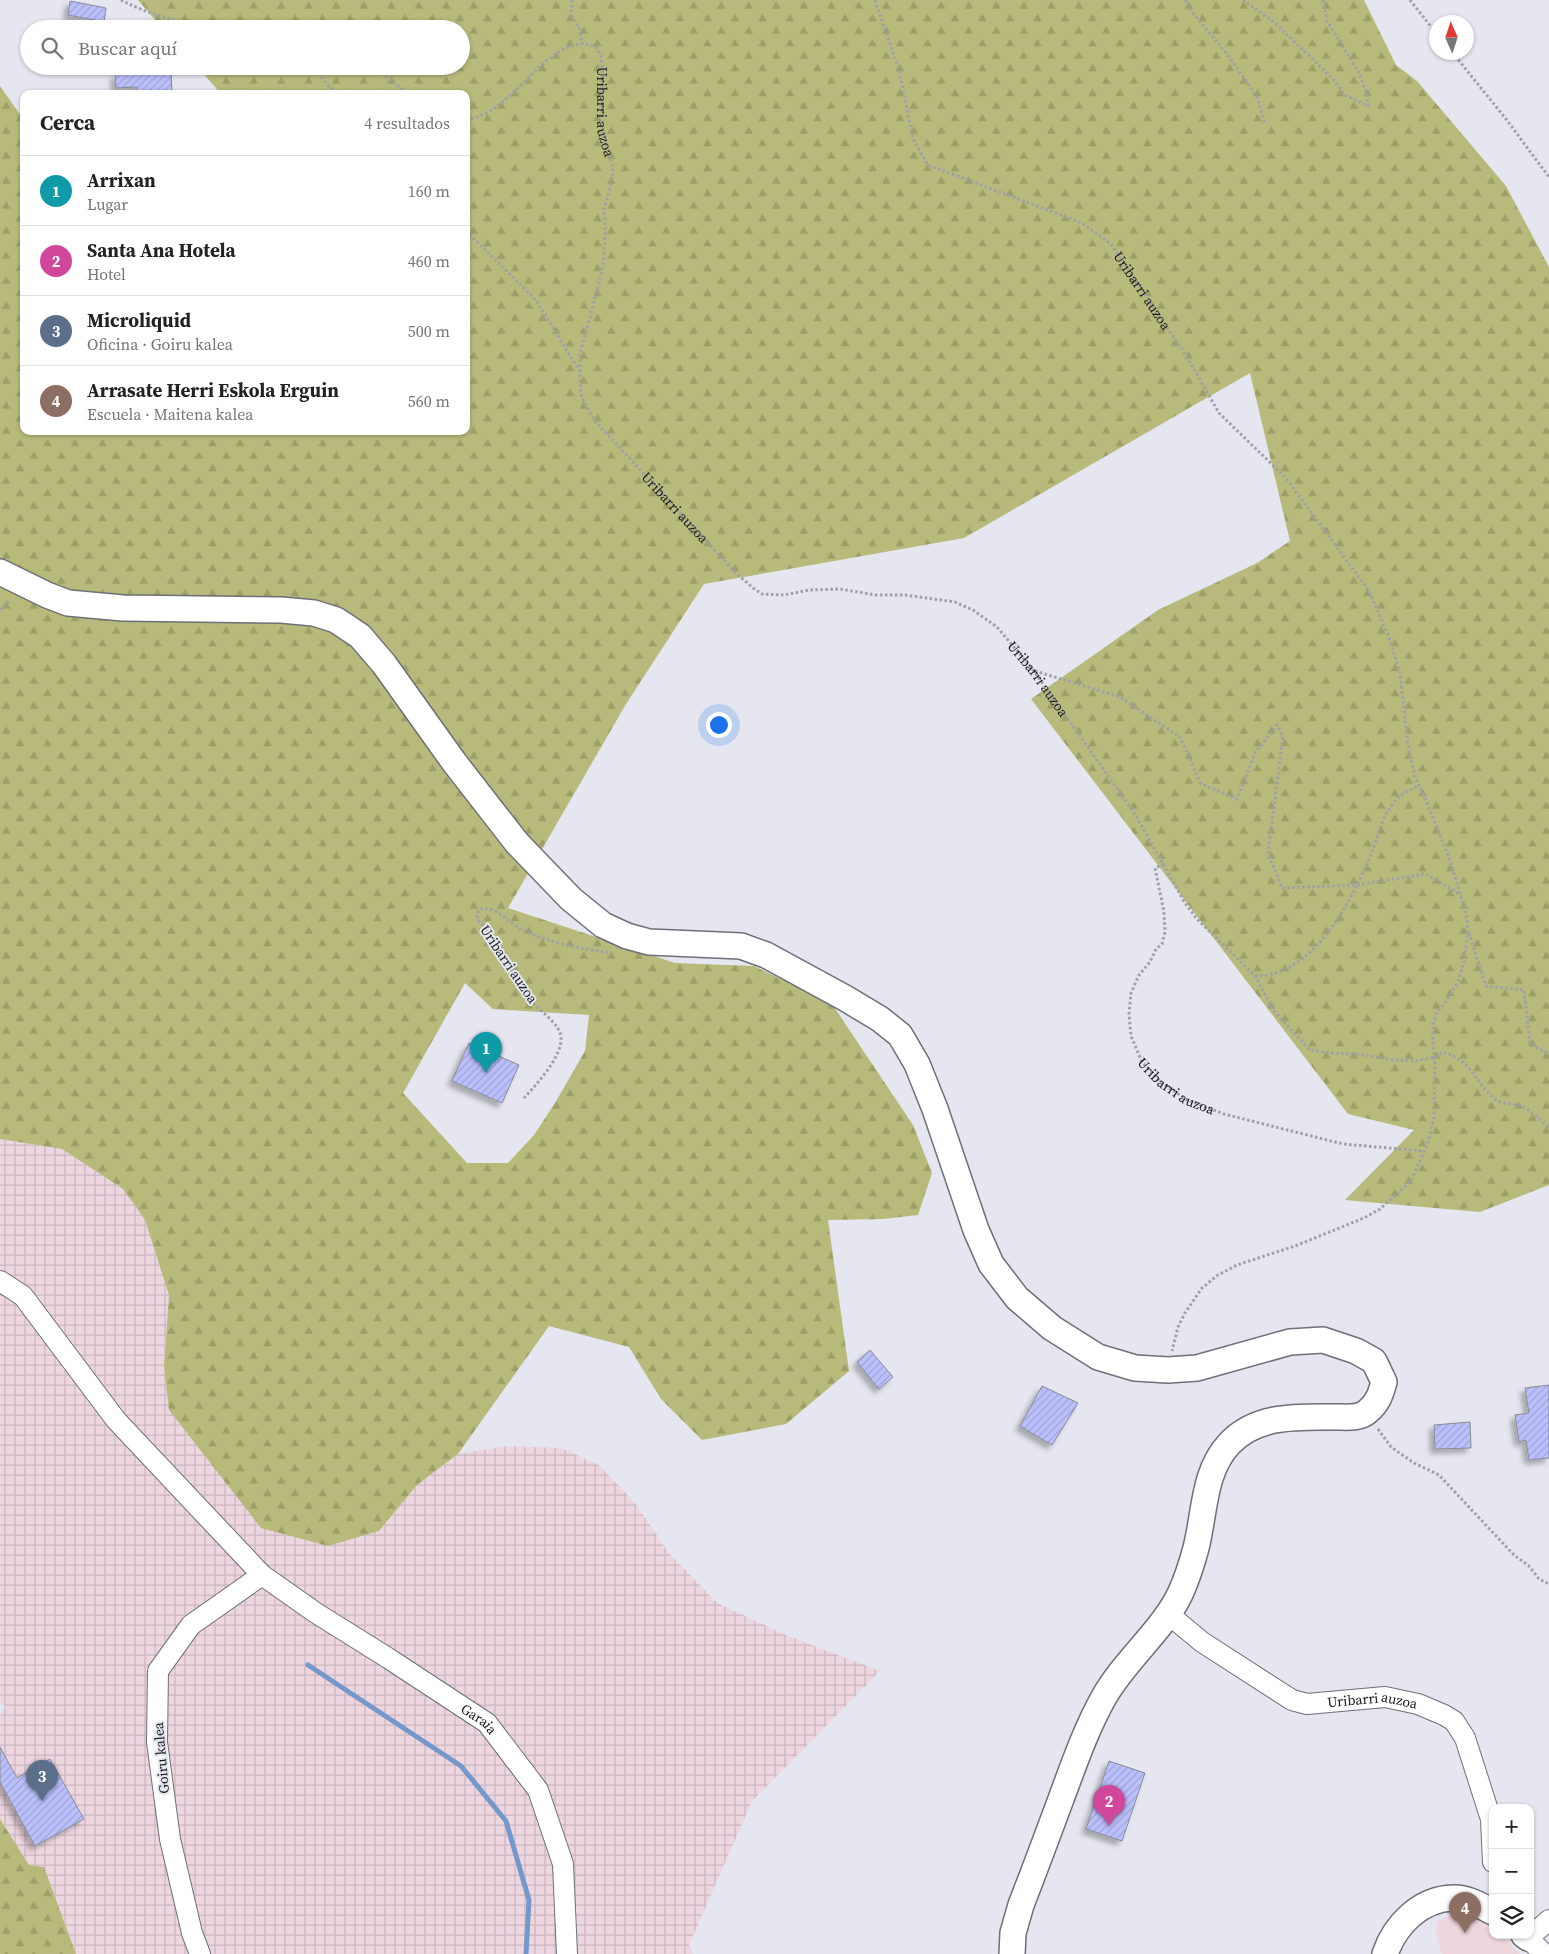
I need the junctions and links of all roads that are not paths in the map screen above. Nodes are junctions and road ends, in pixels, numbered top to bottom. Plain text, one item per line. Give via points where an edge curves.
1 (0, 572) edge
2 (0, 1281) edge
3 (262, 1575) junction
4 (1167, 1613) junction
5 (1492, 1849) edge
6 (1489, 1910) edge
7 (1549, 1920) edge
8 (1532, 1943) edge
9 (200, 1954) edge
10 (567, 1954) edge
11 (1012, 1954) edge
12 (1385, 1954) edge

1 - 4 street via 68,603 123,608 282,610 336,620 360,636 517,842 571,899 603,925 649,942 717,944 750,949 845,998 900,1035 932,1100 976,1230 991,1264 1017,1298 1052,1328 1098,1357 1135,1368 1197,1368 1290,1342 1323,1340 1374,1361 1384,1382 1378,1400 1368,1412 1356,1417 1284,1418 1260,1424 1229,1444 1209,1481 1197,1546 1188,1574 1179,1596
2 - 3 street, Garaia via 23,1296 116,1420
3 - 9 street, Goiru kalea via 191,1625 158,1671 156,1742 170,1839 192,1934
3 - 10 street, Garaia via 487,1723 538,1790 564,1864
4 - 5 street, Uribarri auzoa via 1209,1647 1292,1700 1307,1704 1385,1697 1418,1704 1454,1721 1469,1748 1491,1819
4 - 11 street via 1104,1697 1083,1740 1021,1905
6 - 12 street via 1473,1902 1453,1898 1435,1901 1414,1911 1390,1940
7 - 8 street

